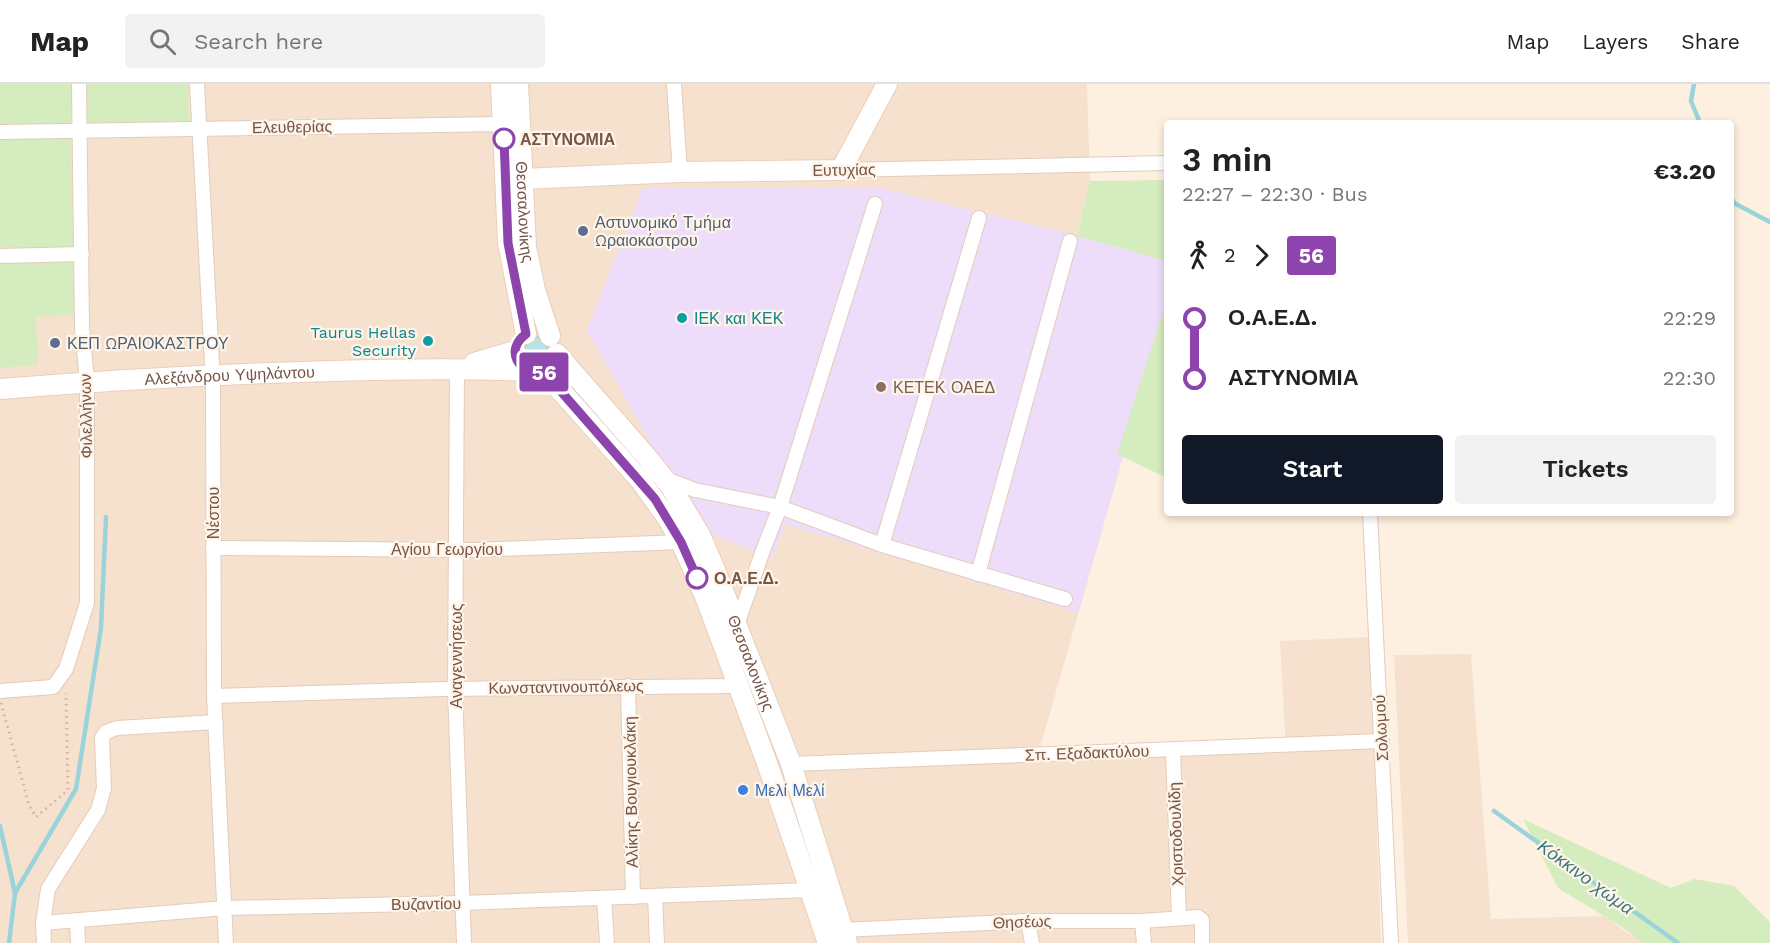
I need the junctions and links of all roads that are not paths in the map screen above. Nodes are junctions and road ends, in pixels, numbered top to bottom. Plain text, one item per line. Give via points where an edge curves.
1 (79, 84) edge
2 (197, 84) edge
3 (501, 84) edge
4 (518, 84) edge
5 (674, 84) edge
6 (887, 84) edge
7 (503, 124) junction
8 (199, 128) junction
9 (81, 129) junction
10 (0, 132) edge
11 (1164, 163) edge
12 (841, 170) junction
13 (681, 172) junction
14 (522, 178) junction
15 (875, 204) dead end
16 (979, 218) dead end
17 (1070, 241) dead end
18 (82, 254) junction
19 (0, 256) edge
20 (526, 334) junction
21 (554, 345) junction
22 (515, 351) junction
23 (457, 368) junction
24 (536, 372) junction
25 (213, 374) junction
26 (87, 381) junction
27 (0, 389) edge
28 (664, 479) junction
29 (780, 507) junction
30 (1370, 516) edge
31 (681, 542) junction
32 (882, 545) junction
33 (213, 548) junction
34 (456, 550) junction
35 (978, 574) junction
36 (1065, 599) dead end
37 (737, 625) junction
38 (628, 686) junction
39 (737, 686) junction
40 (455, 689) junction
41 (0, 691) edge
42 (214, 696) junction
43 (216, 722) junction
44 (1382, 741) junction
45 (1173, 750) junction
46 (791, 764) junction
47 (810, 890) junction
48 (655, 896) junction
49 (633, 897) junction
50 (604, 898) junction
51 (462, 903) junction
52 (225, 908) junction
53 (1179, 918) junction
54 (77, 921) junction
55 (1028, 921) junction
56 (1142, 921) junction
57 (44, 923) junction
58 (845, 936) edge
59 (44, 943) edge
60 (78, 943) edge
61 (226, 943) edge
62 (464, 943) edge
63 (607, 943) edge
64 (657, 943) edge
65 (828, 943) edge
66 (1032, 943) edge
67 (1144, 943) edge
68 (1202, 943) edge
69 (1391, 943) edge

1 - 9 street, Φιλελλήνων
2 - 8 street, Νέστου
3 - 7 main road, Θεσσαλονίκης
4 - 14 main road, Θεσσαλονίκης
5 - 13 street
6 - 12 main road
7 - 8 street, Ελευθερίας
7 - 20 main road, Θεσσαλονίκης via 508,243
8 - 9 street, Ελευθερίας
8 - 25 street, Νέστου
9 - 10 street, Ελευθερίας
9 - 18 street, Φιλελλήνων
11 - 12 street, Ευτυχίας
12 - 13 main road, Ευτυχίας
13 - 14 main road, Ευτυχίας
14 - 21 main road, Θεσσαλονίκης via 528,255
15 - 29 street
16 - 32 street
17 - 35 street
18 - 19 street
18 - 26 street, Φιλελλήνων
20 - 21 main road via 538,331
20 - 22 main road
21 - 24 main road via 553,365
21 - 28 main road, Θεσσαλονίκης
22 - 23 main road
22 - 24 main road via 519,363
23 - 24 main road
23 - 25 main road, Αλεξάνδρου Υψηλάντου
23 - 34 street, Αναγεννήσεως
24 - 31 main road, Θεσσαλονίκης via 640,480
25 - 26 main road, Αλεξάνδρου Υψηλάντου
25 - 33 street, Νέστου
26 - 27 main road, Αλεξάνδρου Υψηλάντου
26 - 41 street, Φιλελλήνων via 87,603 66,669 53,687
28 - 29 street via 695,490
28 - 37 main road, Θεσσαλονίκης via 700,535
29 - 32 street
29 - 37 street
30 - 44 street, Σολωμού
31 - 34 street, Αγίου Γεωργίου
31 - 39 main road, Θεσσαλονίκης
32 - 35 street
33 - 34 street, Αγίου Γεωργίου
33 - 42 street, Νέστου
34 - 40 street, Αναγεννήσεως
35 - 36 street
37 - 46 main road, Θεσσαλονίκης
38 - 39 street, Κωνσταντινουπόλεως
38 - 40 street, Κωνσταντινουπόλεως
38 - 49 street, Αλίκης Βουγιουκλάκη
39 - 47 main road, Θεσσαλονίκης
40 - 42 street, Κωνσταντινουπόλεως
40 - 51 street, Αναγεννήσεως
42 - 43 street, Νέστου
43 - 52 street, Νέστου
43 - 57 street via 106,732 102,738 104,788 98,810 48,889
44 - 45 street, Σπ. Εξαδακτύλου
44 - 69 street, Σολωμού
45 - 46 street, Σπ. Εξαδακτύλου
45 - 53 street, Χριστοδουλίδη
46 - 58 main road, Θεσσαλονίκης
47 - 48 street, Βυζαντίου
47 - 65 main road, Θεσσαλονίκης
48 - 49 street, Βυζαντίου
48 - 64 street
49 - 50 street, Βυζαντίου
50 - 51 street, Βυζαντίου
50 - 63 street
51 - 52 street, Βυζαντίου
51 - 62 street, Αναγεννήσεως
52 - 54 street, Βυζαντίου
52 - 61 street, Νέστου
53 - 56 street, Θησέως
53 - 68 street, Θησέως via 1201,917
54 - 57 street, Βυζαντίου
54 - 60 street
55 - 56 street, Θησέως
55 - 58 street, Θησέως
55 - 66 street
56 - 67 street
57 - 59 street

